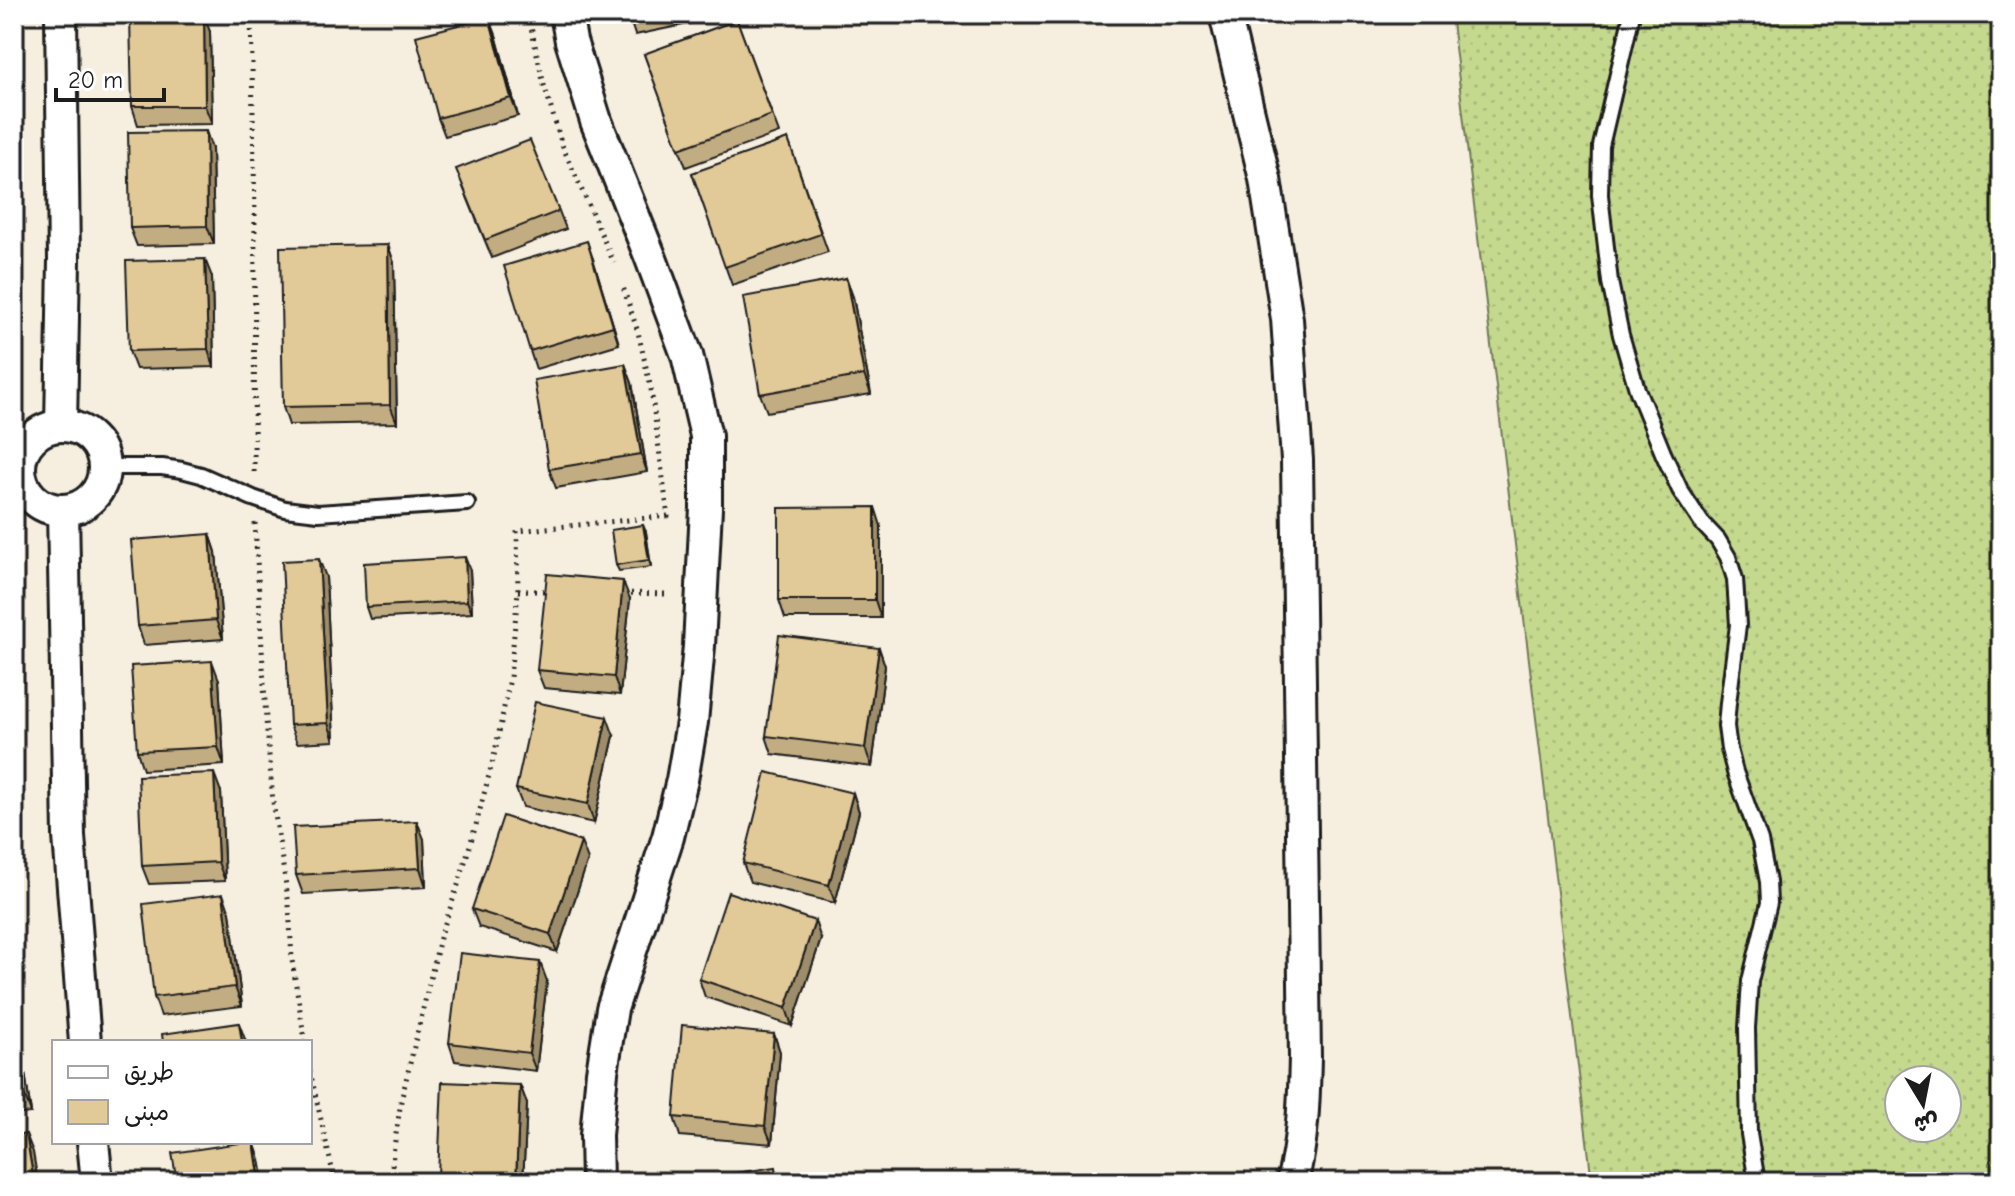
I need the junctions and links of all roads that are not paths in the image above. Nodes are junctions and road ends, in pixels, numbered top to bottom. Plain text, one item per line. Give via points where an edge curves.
1 (61, 14) edge
2 (566, 14) edge
3 (1225, 14) edge
4 (1632, 14) edge
5 (61, 426) junction
6 (104, 467) junction
7 (17, 470) edge
8 (467, 503) dead end
9 (63, 510) junction
10 (85, 1040) edge
11 (93, 1144) edge
12 (97, 1182) edge
13 (597, 1182) edge
14 (1292, 1182) edge
15 (1757, 1182) edge

1 - 5 street
2 - 13 street via 596,121 687,355 706,436 692,722 668,837 612,1009 600,1088
3 - 14 street via 1267,194 1287,319 1297,460 1305,1057
4 - 15 lane via 1601,146 1600,195 1610,282 1637,389 1680,490 1718,540 1735,579 1738,625 1728,738 1768,882 1747,1028 1749,1134
5 - 6 street via 91,438
5 - 7 street via 31,439
6 - 8 lane via 182,470 285,509 318,513
6 - 9 street via 92,497
7 - 9 street via 33,499
9 - 10 street via 69,836
11 - 12 street

